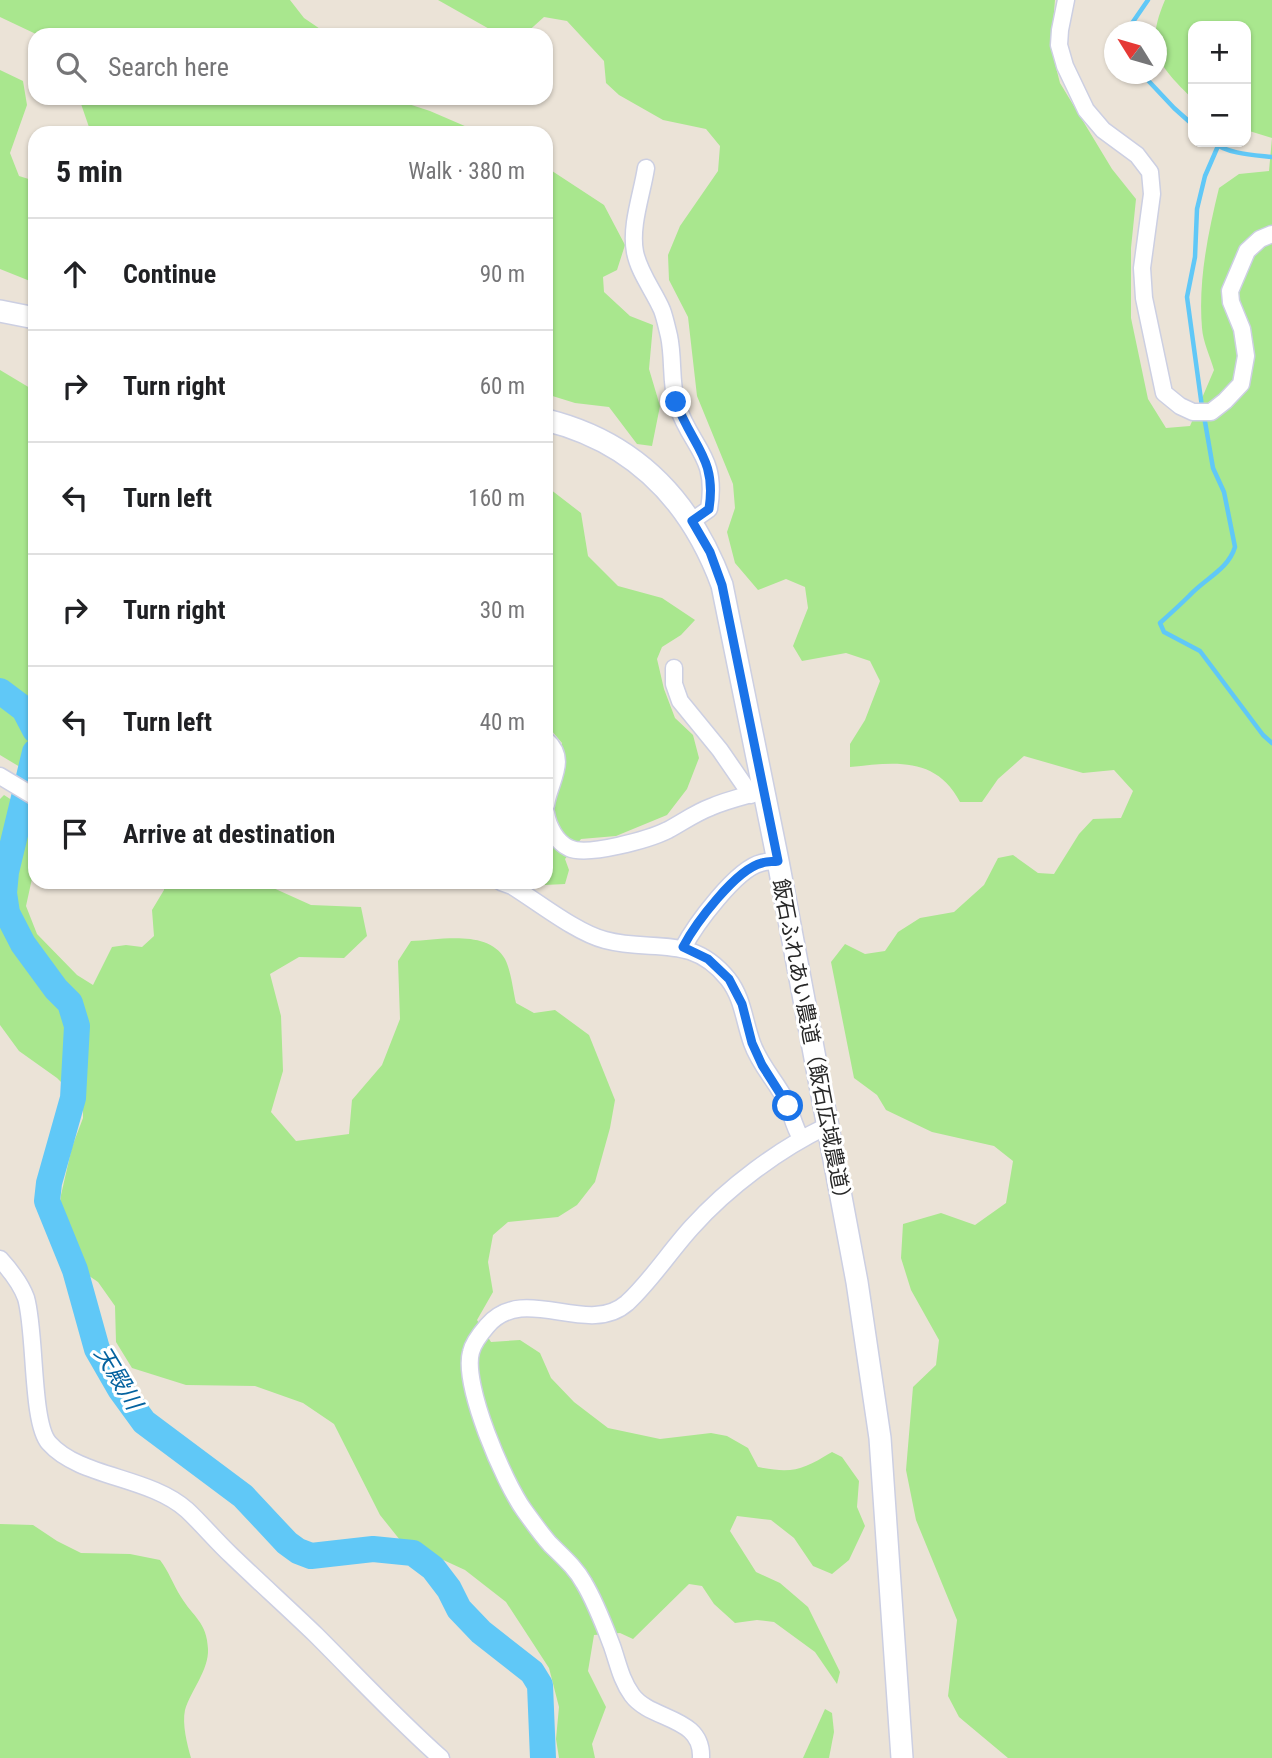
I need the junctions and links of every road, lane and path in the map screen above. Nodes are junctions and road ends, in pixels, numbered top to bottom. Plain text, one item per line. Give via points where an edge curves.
1 (1066, 0) edge
2 (646, 168) dead end
3 (1272, 234) edge
4 (0, 311) edge
5 (28, 317) edge
6 (553, 422) edge
7 (692, 521) junction
8 (674, 668) dead end
9 (553, 749) edge
10 (0, 776) edge
11 (553, 782) edge
12 (28, 793) edge
13 (757, 793) junction
14 (553, 832) edge
15 (778, 861) junction
16 (517, 889) edge
17 (683, 947) junction
18 (827, 1126) junction
19 (801, 1138) junction
20 (0, 1259) edge
21 (441, 1758) edge
22 (701, 1758) edge
23 (902, 1758) edge

1 - 3 street via 1059,45 1086,110 1150,172 1153,194 1142,268 1144,298 1164,393 1180,406 1211,412 1241,384 1246,356 1230,291 1247,251
2 - 7 street via 635,252 663,312 676,402 710,471 709,509
4 - 5 street
6 - 7 street, 飯石ふれあい農道（飯石広域農道） via 588,434 634,460
7 - 13 street, 飯石ふれあい農道（飯石広域農道） via 722,585
8 - 13 street via 680,701
9 - 11 street via 558,755
10 - 12 street
13 - 14 street via 711,807 667,831 587,851 568,848
13 - 15 street, 飯石ふれあい農道（飯石広域農道）
15 - 17 street via 760,863 733,881
15 - 18 street, 飯石ふれあい農道（飯石広域農道）
16 - 17 street via 604,940
17 - 19 street via 708,959 729,979 742,1004 752,1043 784,1097
18 - 19 street
18 - 23 street, 飯石ふれあい農道（飯石広域農道） via 880,1438
19 - 22 street via 719,1199 626,1304 610,1313 589,1315 526,1307 508,1312 490,1322 470,1353 470,1378 499,1466 523,1508 584,1583 633,1697 654,1713 686,1726 695,1735
20 - 21 street via 25,1296 32,1326 39,1427 48,1443 79,1463 152,1488 185,1508

